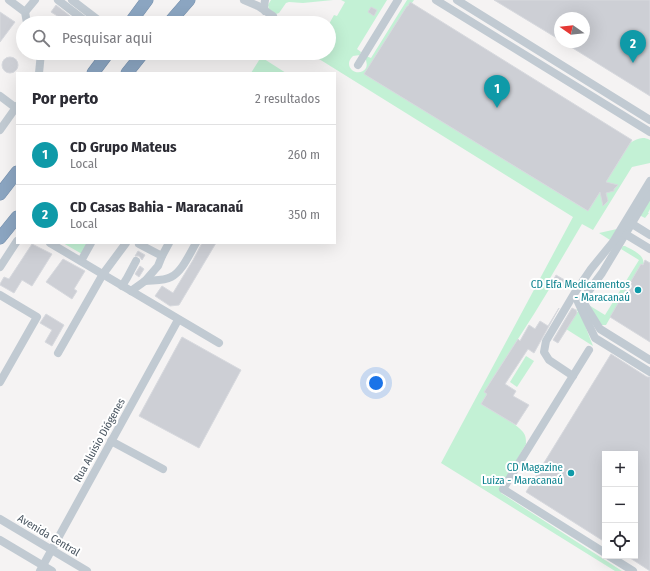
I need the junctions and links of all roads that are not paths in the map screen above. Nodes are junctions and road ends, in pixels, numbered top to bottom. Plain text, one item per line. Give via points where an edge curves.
1 (9, 0) edge
2 (36, 0) edge
3 (58, 0) edge
4 (147, 0) edge
5 (189, 0) edge
6 (244, 0) edge
7 (265, 0) edge
8 (398, 0) edge
9 (436, 0) edge
10 (456, 0) edge
11 (75, 1) edge
12 (266, 11) junction
13 (25, 12) junction
14 (26, 16) edge
15 (79, 16) edge
16 (93, 16) edge
17 (135, 16) edge
18 (174, 16) edge
19 (273, 16) dead end
20 (40, 60) edge
21 (103, 60) edge
22 (137, 60) edge
23 (358, 65) dead end
24 (39, 72) edge
25 (94, 72) edge
26 (128, 72) edge
27 (0, 96) edge
28 (16, 107) edge
29 (650, 120) edge
30 (0, 130) edge
31 (650, 132) edge
32 (16, 173) edge
33 (650, 180) edge
34 (650, 193) edge
35 (0, 194) edge
36 (16, 218) edge
37 (629, 222) junction
38 (622, 232) junction
39 (7, 233) edge
40 (650, 235) edge
41 (16, 243) edge
42 (52, 244) edge
43 (90, 244) edge
44 (125, 244) edge
45 (139, 244) dead end
46 (168, 244) edge
47 (195, 244) edge
48 (650, 249) edge
49 (162, 256) junction
50 (81, 261) junction
51 (136, 261) dead end
52 (0, 267) edge
53 (103, 274) junction
54 (145, 280) junction
55 (122, 286) junction
56 (131, 291) junction
57 (574, 294) junction
58 (0, 295) edge
59 (178, 320) junction
60 (219, 343) dead end
61 (590, 350) dead end
62 (58, 353) dead end
63 (650, 360) edge
64 (650, 372) edge
65 (573, 376) junction
66 (0, 382) edge
67 (112, 441) junction
68 (163, 469) dead end
69 (0, 518) edge
70 (0, 540) edge
71 (52, 550) junction
72 (602, 551) edge
73 (614, 559) edge
74 (41, 568) edge
75 (52, 571) edge
76 (88, 571) edge
77 (633, 571) edge

1 - 13 street
2 - 13 street
3 - 15 street
4 - 17 highway
5 - 18 highway
6 - 12 street
7 - 12 street
8 - 23 street
9 - 31 street
10 - 29 street
11 - 16 street
12 - 19 street
13 - 14 street
20 - 24 street
21 - 25 highway
22 - 26 highway
27 - 28 street
28 - 30 street
32 - 35 highway
33 - 37 street
34 - 37 street
36 - 39 highway
37 - 38 street
37 - 40 street
38 - 48 street
38 - 57 street
38 - 63 street via 602,273 582,300 600,329
41 - 52 street
42 - 50 street
43 - 50 street
44 - 53 street
45 - 49 street
46 - 49 street
47 - 54 street via 181,268 171,278
49 - 54 street via 158,266
50 - 53 street
51 - 55 street
53 - 55 street
53 - 62 street
54 - 56 street
55 - 56 street
56 - 59 street
57 - 64 street via 595,338
57 - 65 street via 546,341 544,352 549,360
58 - 66 street via 37,317
59 - 60 street
59 - 67 street, Rua Aluísio Diógenes
61 - 65 street
65 - 72 street via 503,489
67 - 68 street
67 - 71 street, Rua Aluísio Diógenes
69 - 71 street, Avenida Central
70 - 74 street
71 - 74 street, Rua Aluísio Diógenes
71 - 76 street, Avenida Central
73 - 77 street
74 - 75 street

